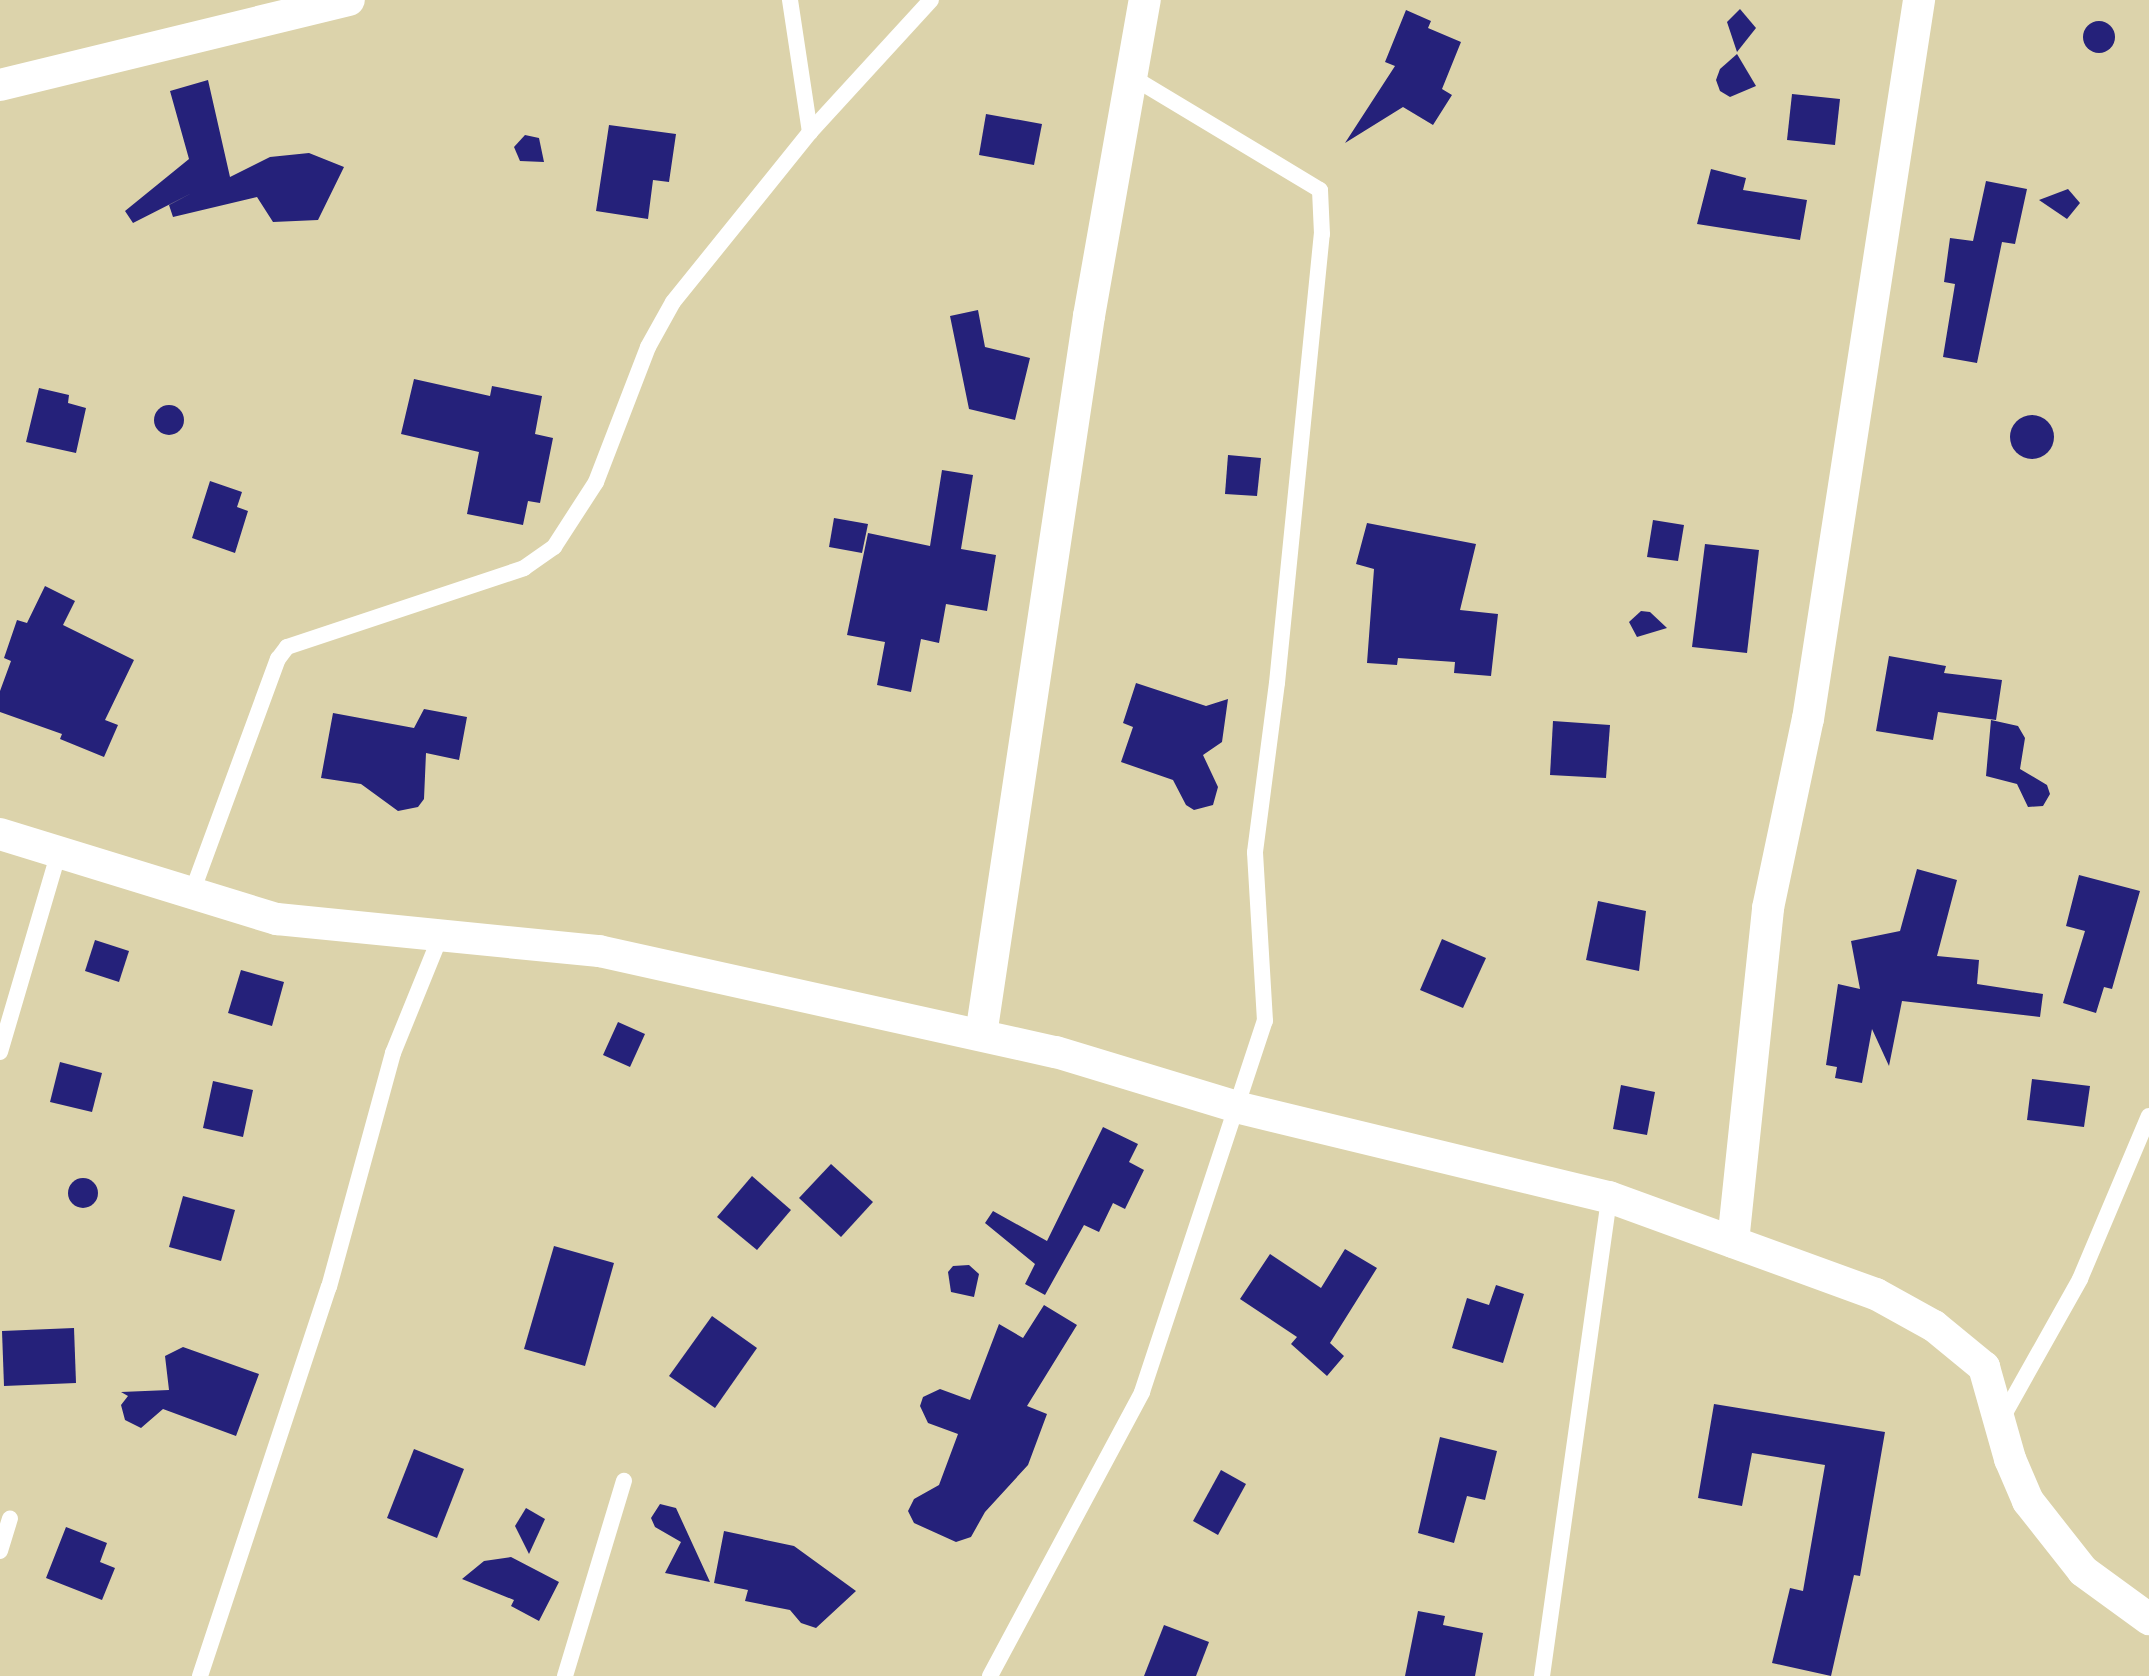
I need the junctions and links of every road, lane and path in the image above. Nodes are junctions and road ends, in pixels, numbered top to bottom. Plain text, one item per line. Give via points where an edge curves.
1 (349, 0) edge
2 (790, 0) edge
3 (931, 0) edge
4 (1145, 0) edge
5 (1919, 0) edge
6 (1132, 77) junction
7 (0, 85) edge
8 (810, 132) junction
9 (0, 834) edge
10 (59, 851) junction
11 (191, 895) junction
12 (440, 937) junction
13 (981, 1035) junction
14 (0, 1052) edge
15 (1240, 1108) junction
16 (2149, 1116) edge
17 (1609, 1197) junction
18 (1733, 1242) junction
19 (2001, 1420) junction
20 (624, 1481) dead end
21 (10, 1519) dead end
22 (0, 1551) edge
23 (2149, 1619) edge
24 (200, 1676) edge
25 (565, 1676) edge
26 (990, 1676) edge
27 (1542, 1676) edge

1 - 7 street
2 - 8 lane
3 - 8 lane
4 - 6 street
5 - 18 street via 1808,719 1768,908
6 - 13 street via 1089,316
6 - 15 lane via 1320,190 1321,250 1255,852 1265,1021
8 - 11 lane via 658,326 596,482 554,547 524,568 287,647 278,659
9 - 10 street
10 - 11 street
10 - 14 lane
11 - 12 street via 277,919
12 - 13 street via 599,951
12 - 24 lane via 393,1053 329,1287
13 - 15 street via 1133,1073
15 - 17 street
15 - 26 lane via 1142,1392
16 - 19 lane via 2080,1279
17 - 18 street
17 - 27 lane
18 - 19 street via 1876,1294 1934,1326 1984,1367
19 - 23 street via 2028,1501 2083,1571
20 - 25 lane
21 - 22 lane

